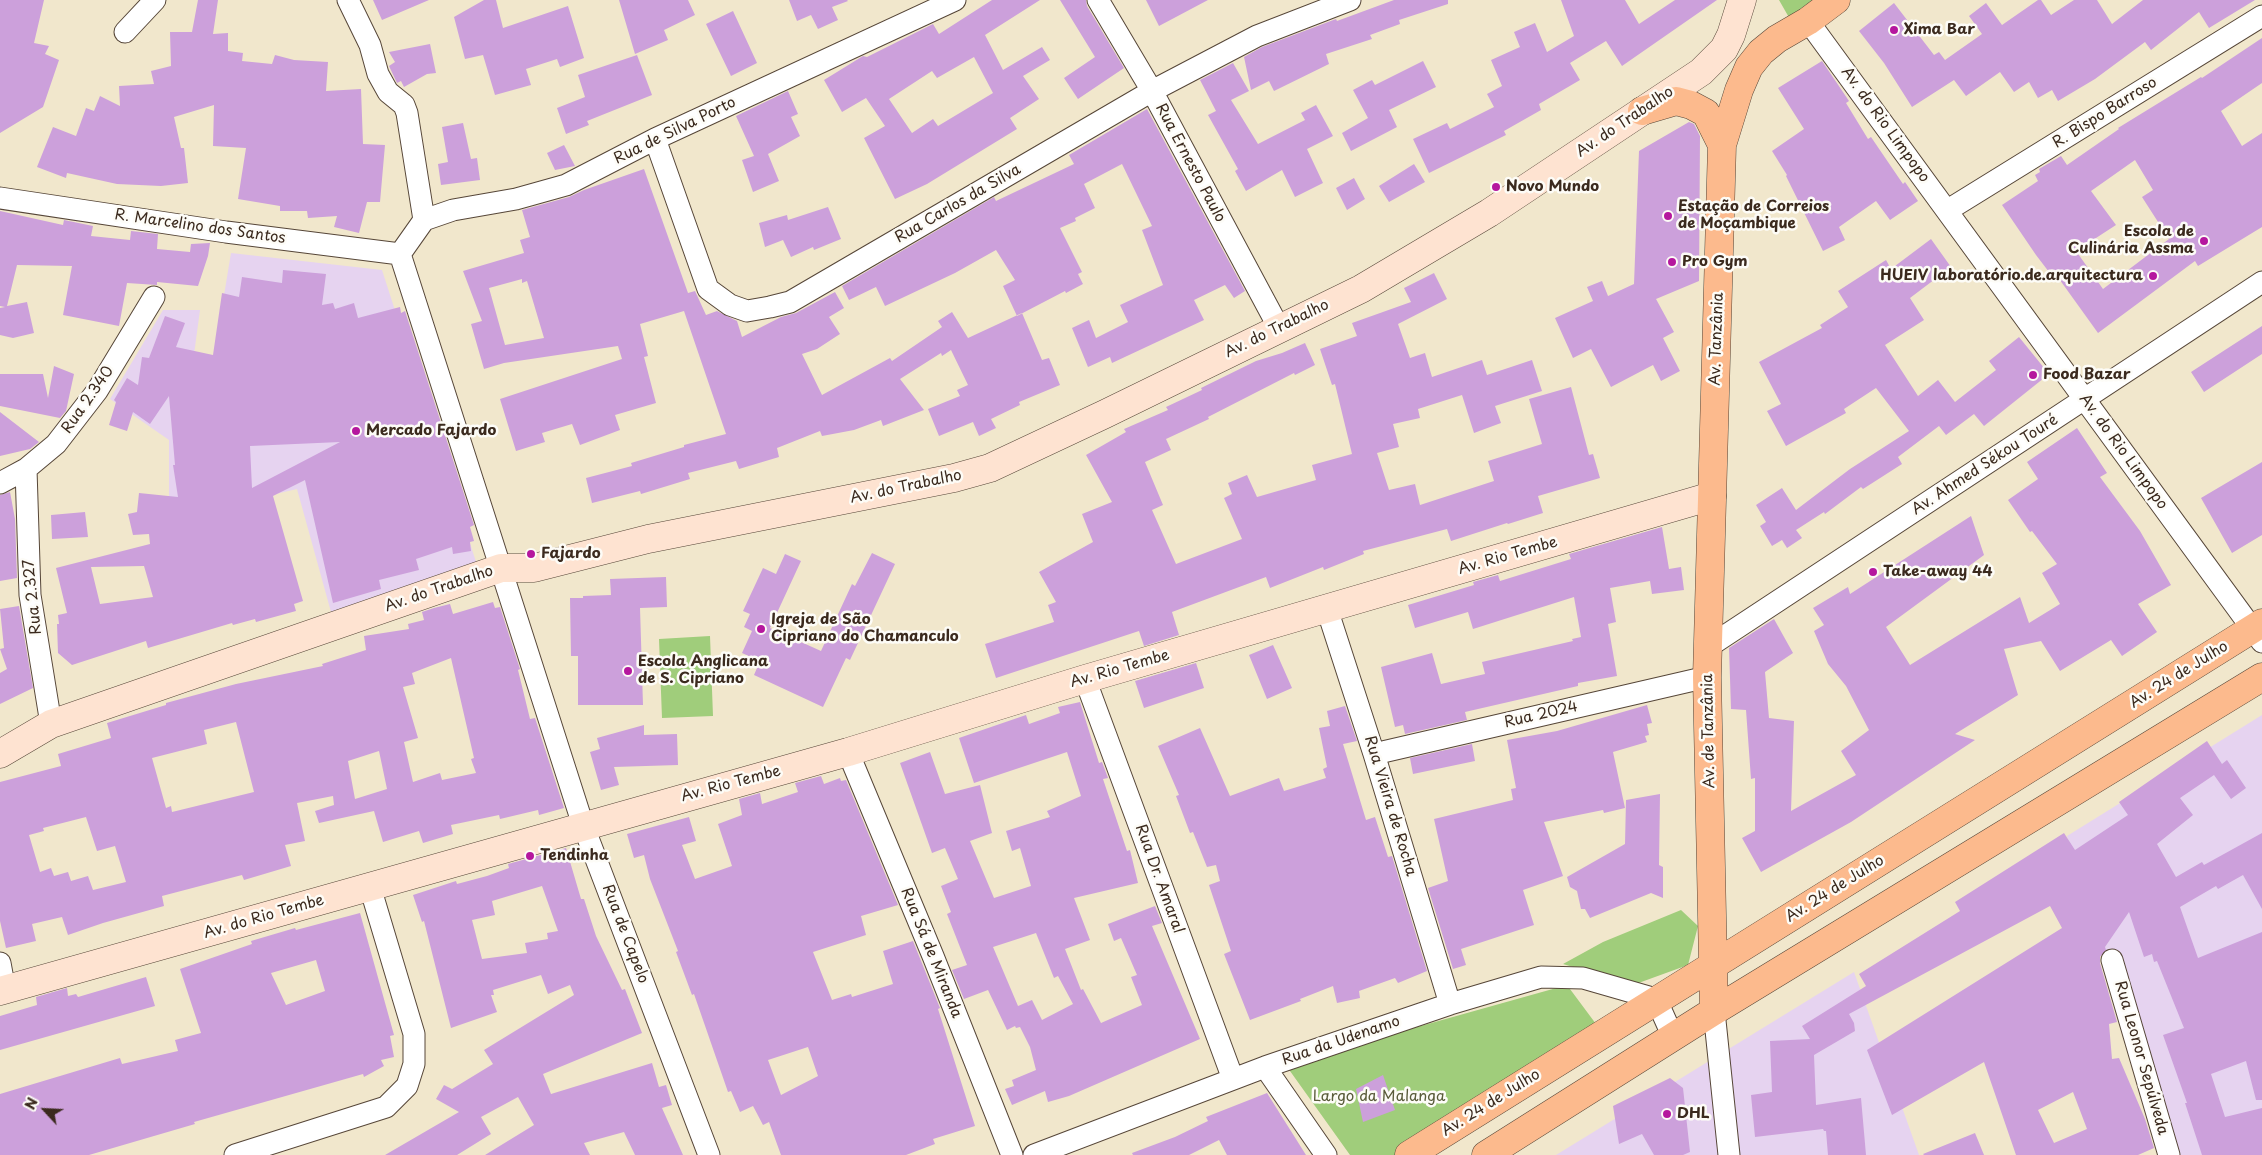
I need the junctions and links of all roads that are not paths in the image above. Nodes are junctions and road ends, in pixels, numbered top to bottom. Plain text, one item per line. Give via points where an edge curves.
1 (155, 0) edge
2 (348, 0) edge
3 (955, 0) edge
4 (1098, 0) edge
5 (1350, 0) edge
6 (1742, 0) edge
7 (1836, 0) edge
8 (2262, 16) edge
9 (1808, 20) junction
10 (125, 32) dead end
11 (1152, 91) junction
12 (1642, 110) junction
13 (655, 139) junction
14 (1722, 145) junction
15 (0, 198) edge
16 (1948, 210) junction
17 (424, 220) junction
18 (400, 254) junction
19 (2262, 282) edge
20 (154, 297) dead end
21 (1279, 328) junction
22 (2085, 400) junction
23 (26, 469) junction
24 (0, 483) edge
25 (1712, 496) junction
26 (500, 568) junction
27 (1327, 609) junction
28 (2259, 631) edge
29 (1708, 647) junction
30 (1707, 677) junction
31 (2262, 677) edge
32 (1085, 679) junction
33 (51, 724) junction
34 (848, 752) junction
35 (0, 754) edge
36 (1374, 754) junction
37 (584, 825) junction
38 (528, 842) joint
39 (370, 887) junction
40 (2112, 960) dead end
41 (0, 963) edge
42 (1714, 965) junction
43 (2, 991) edge
44 (1656, 999) junction
45 (1450, 1004) junction
46 (1714, 1011) junction
47 (1673, 1037) junction
48 (1265, 1067) junction
49 (1232, 1079) junction
50 (235, 1155) edge
51 (709, 1155) edge
52 (1012, 1155) edge
53 (1034, 1155) edge
54 (1326, 1155) edge
55 (1409, 1155) edge
56 (1486, 1155) edge
57 (1729, 1155) edge
58 (2169, 1155) edge

1 - 10 street
2 - 17 street via 370,45 378,74 388,92 404,105 407,113
3 - 13 street, Rua de Silva Porto
4 - 11 street, Rua Ernesto Paulo
5 - 11 street, Rua Carlos da Silva via 1257,36
6 - 12 main road, Av. do Trabalho via 1724,49 1701,72
7 - 9 main road, Av. Tanzânia
8 - 16 street, R. Bispo Barroso
9 - 14 main road, Av. Tanzânia via 1777,39 1749,67
9 - 16 street, Av. do Rio Limpopo
11 - 13 street, Rua Carlos da Silva via 790,302 747,311 730,305 708,289
11 - 21 street, Rua Ernesto Paulo
12 - 14 main road via 1676,101 1691,105 1706,113
12 - 21 main road, Av. do Trabalho via 1489,213 1361,289
13 - 17 street, Rua de Silva Porto via 566,185 516,200 453,210
14 - 25 main road, Av. Tanzânia
15 - 18 street, R. Marcelino dos Santos
16 - 22 street, Av. do Rio Limpopo
17 - 18 street
18 - 26 street, Rua de Capelo
19 - 22 street, Av. Ahmed Sékou Touré
20 - 23 street, Rua 2.340 via 98,391 56,444
21 - 26 main road, Av. do Trabalho via 990,468 648,539 534,568
22 - 28 street, Av. do Rio Limpopo
22 - 29 street, Av. Ahmed Sékou Touré
23 - 24 street, Rua 2.340
23 - 33 street, Rua 2.327 via 30,595
25 - 27 main road, Av. Rio Tembe
25 - 29 main road, Av. de Tanzânia
26 - 33 main road, Av. do Trabalho
26 - 37 street, Rua de Capelo
27 - 32 main road, Av. Rio Tembe
27 - 36 street, Rua Vieira de Rocha
28 - 42 main road, Av. 24 de Julho
29 - 30 main road, Av. de Tanzânia
30 - 36 street, Rua 2024
30 - 42 main road, Av. de Tanzânia
31 - 46 main road
32 - 34 main road, Av. Rio Tembe
32 - 49 street, Rua Dr. Amaral
33 - 35 main road, Av. do Trabalho
34 - 37 main road, Av. Rio Tembe
34 - 52 street, Rua Sá de Miranda
36 - 45 street, Rua Vieira de Rocha
37 - 38 main road, Av. Rio Tembe
37 - 51 street, Rua de Capelo
38 - 39 main road, Av. do Rio Tembe
39 - 43 main road, Av. do Rio Tembe
39 - 50 street via 414,1034 414,1064 407,1086 386,1107
40 - 58 street, Rua Leonor Sepúlveda
41 - 43 street
42 - 44 main road, Av. 24 de Julho
42 - 46 main road, Av. de Tanzânia
44 - 45 street, Rua da Udenamo via 1584,978 1541,977
44 - 47 street
44 - 55 main road, Av. 24 de Julho
45 - 48 street, Rua da Udenamo
46 - 47 main road
46 - 57 street
47 - 56 main road
48 - 49 street, Rua da Udenamo
48 - 54 street
49 - 53 street, Rua da Udenamo

